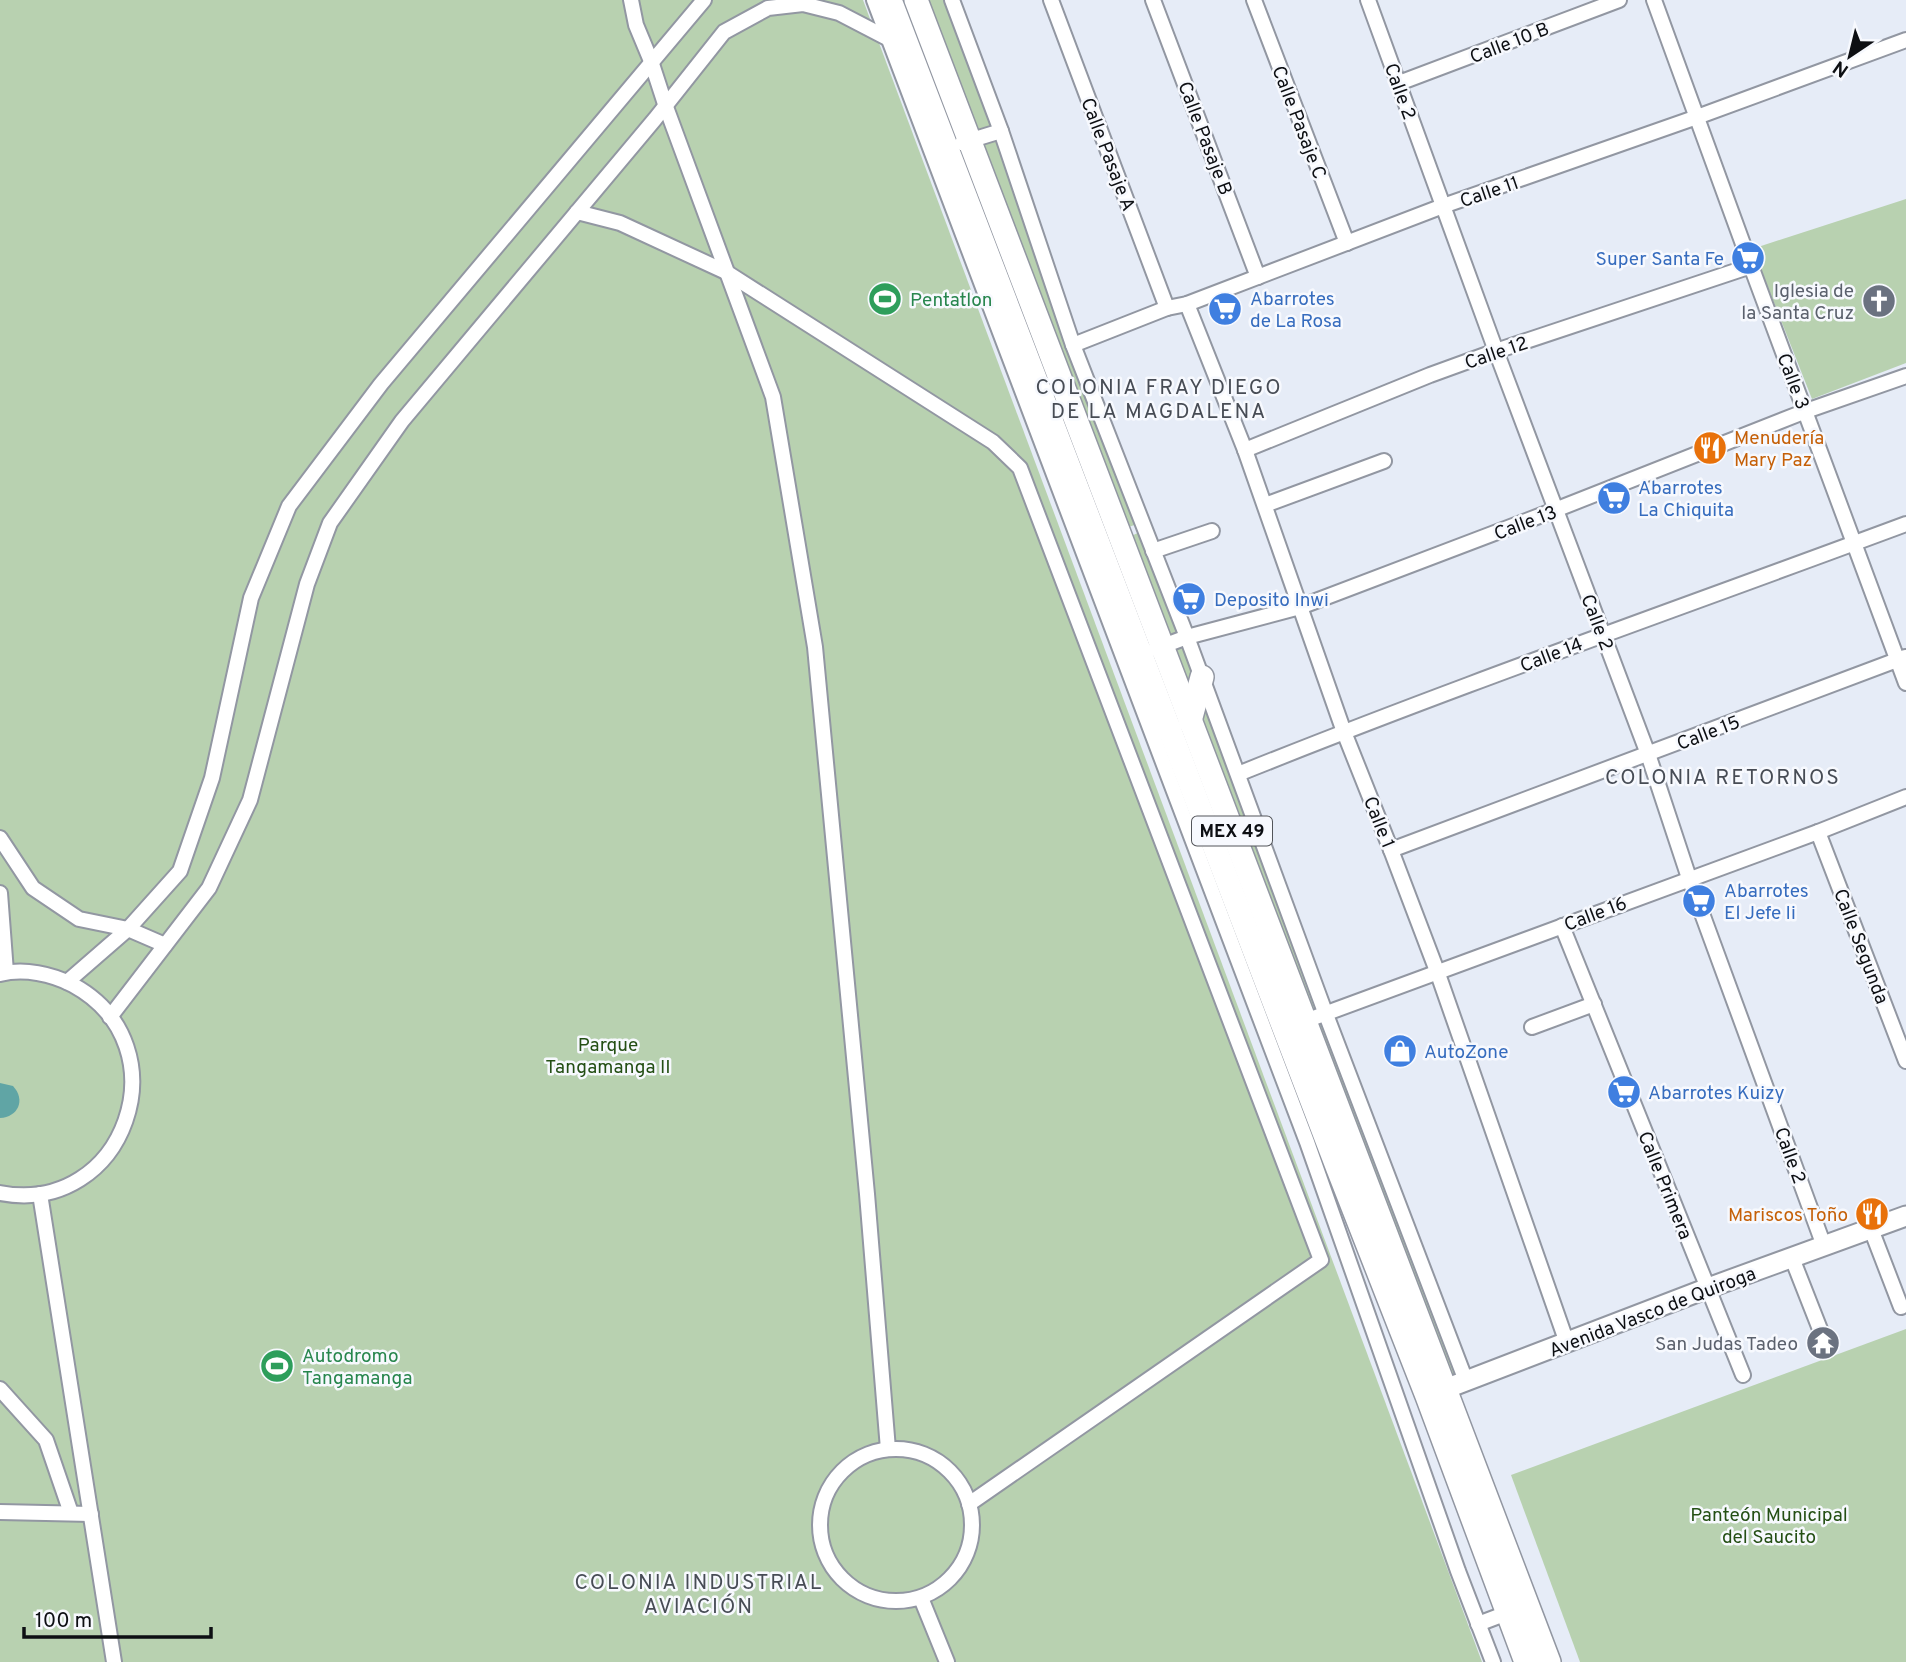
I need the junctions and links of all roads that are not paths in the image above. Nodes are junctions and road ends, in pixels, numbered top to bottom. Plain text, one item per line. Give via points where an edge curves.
1 (631, 0) edge
2 (704, 0) edge
3 (874, 0) edge
4 (890, 0) edge
5 (916, 0) edge
6 (952, 0) edge
7 (1051, 0) edge
8 (1153, 0) edge
9 (1254, 0) edge
10 (1368, 0) edge
11 (1619, 0) edge
12 (1654, 0) edge
13 (766, 4) edge
14 (888, 38) junction
15 (1906, 40) edge
16 (910, 52) junction
17 (651, 61) junction
18 (1399, 83) junction
19 (666, 107) junction
20 (1698, 117) junction
21 (1001, 131) junction
22 (969, 141) junction
23 (946, 149) junction
24 (1443, 206) junction
25 (577, 212) junction
26 (1347, 243) junction
27 (1751, 266) junction
28 (726, 272) junction
29 (1258, 276) junction
30 (1187, 304) junction
31 (1167, 308) junction
32 (1073, 345) junction
33 (1496, 351) junction
34 (1906, 376) edge
35 (1805, 411) junction
36 (1245, 450) junction
37 (1384, 461) dead end
38 (1265, 505) junction
39 (1555, 510) junction
40 (1906, 524) edge
41 (1143, 527) junction
42 (1212, 530) dead end
43 (1119, 536) junction
44 (1854, 544) junction
45 (1090, 547) junction
46 (1153, 551) junction
47 (1300, 607) junction
48 (1603, 635) junction
49 (1187, 637) junction
50 (1151, 650) junction
51 (1902, 658) edge
52 (1202, 677) junction
53 (1906, 683) edge
54 (1190, 720) junction
55 (1344, 732) junction
56 (1648, 754) junction
57 (1238, 775) junction
58 (1906, 797) edge
59 (1818, 832) junction
60 (0, 838) edge
61 (1391, 850) junction
62 (1689, 878) junction
63 (0, 893) edge
64 (1288, 912) junction
65 (1246, 926) junction
66 (1562, 926) junction
67 (128, 929) junction
68 (165, 945) junction
69 (1437, 971) junction
70 (3, 973) edge
71 (67, 982) junction
72 (1594, 1004) junction
73 (1325, 1012) junction
74 (110, 1017) junction
75 (1293, 1025) junction
76 (1532, 1027) dead end
77 (1906, 1061) edge
78 (1379, 1154) junction
79 (1338, 1168) junction
80 (0, 1193) edge
81 (40, 1194) junction
82 (1403, 1215) junction
83 (1906, 1216) edge
84 (1380, 1223) junction
85 (1871, 1229) junction
86 (1824, 1246) junction
87 (1792, 1258) junction
88 (1708, 1288) junction
89 (1901, 1307) dead end
90 (1438, 1308) junction
91 (1415, 1316) junction
92 (1825, 1342) dead end
93 (1567, 1343) junction
94 (1743, 1374) dead end
95 (1466, 1381) junction
96 (0, 1389) edge
97 (1421, 1402) junction
98 (888, 1449) junction
99 (1469, 1483) junction
100 (969, 1504) junction
101 (0, 1511) edge
102 (71, 1513) junction
103 (91, 1514) junction
104 (921, 1598) junction
105 (1507, 1613) junction
106 (1478, 1624) junction
107 (114, 1662) edge
108 (947, 1662) edge
109 (1493, 1662) edge
110 (1526, 1662) edge
111 (1549, 1662) edge

1 - 17 street
2 - 17 street
3 - 14 street
4 - 16 main road, MEX 49
5 - 22 main road, MEX 49
6 - 21 street
7 - 31 street, Calle Pasaje A
8 - 29 street, Calle Pasaje B
9 - 26 street, Calle Pasaje C
10 - 18 street, Calle 2
11 - 18 street, Calle 10 B
12 - 20 street, Calle 3
13 - 14 street via 803,5 839,13
13 - 19 street via 724,32
14 - 16 street
14 - 45 street
15 - 20 street, Calle 11
16 - 23 main road, MEX 49
17 - 19 street
17 - 67 street via 381,384 289,506 251,598 212,778 180,871
18 - 24 street, Calle 2
19 - 25 street
19 - 28 street
20 - 24 street, Calle 11
20 - 27 street, Calle 3
21 - 22 street
21 - 32 street
22 - 23 street
22 - 43 main road, MEX 49
23 - 45 main road, MEX 49
24 - 26 street, Calle 11
24 - 33 street, Calle 2
25 - 28 street via 620,223
25 - 68 street via 402,421 330,523 307,584 250,800 209,888
26 - 29 street, Calle 11
27 - 33 street, Calle 12
27 - 35 street, Calle 3
28 - 98 street via 773,397 815,647
28 - 100 street via 993,442 1020,468 1321,1260
29 - 30 street, Calle 11
30 - 31 street, Calle 11
30 - 36 street, Calle 1
31 - 32 street, Calle 11
32 - 41 street
33 - 36 street, Calle 12
33 - 39 street, Calle 2
34 - 35 street, Calle 13
35 - 39 street, Calle 13
35 - 44 street, Calle 3
36 - 38 street, Calle 1
37 - 38 street
38 - 47 street, Calle 1
39 - 47 street, Calle 13
39 - 48 street, Calle 2
40 - 44 street, Calle 14
41 - 43 street
41 - 46 street
42 - 46 street
43 - 45 street
43 - 50 main road, MEX 49
44 - 48 street, Calle 14
44 - 51 street, Calle 3
45 - 50 main road, MEX 49
45 - 65 street
46 - 49 street
47 - 49 street, Calle 13
47 - 55 street, Calle 1
48 - 55 street, Calle 14
48 - 56 street, Calle 2
49 - 50 street, Calle 13
49 - 52 street
50 - 54 main road, MEX 49
50 - 65 main road, MEX 49
51 - 53 street, Calle 3
51 - 56 street, Calle 15
52 - 54 main road
52 - 57 street
54 - 65 main road, MEX 49
55 - 57 street, Calle 14
55 - 61 street, Calle 1
56 - 61 street, Calle 15
56 - 62 street, Calle 2
57 - 64 street
58 - 59 street, Calle 16
59 - 62 street, Calle 16
59 - 77 street, Calle Segunda
60 - 67 street via 33,888 79,919
61 - 69 street, Calle 1
62 - 66 street, Calle 16
62 - 86 street, Calle 2
63 - 70 street
64 - 65 street
64 - 73 street
65 - 75 main road, MEX 49
65 - 79 street
66 - 69 street, Calle 16
66 - 72 street, Calle Primera
67 - 68 street
67 - 71 street
68 - 74 street
69 - 73 street, Calle 16
69 - 93 street, Calle 1
70 - 71 street via 37,973
71 - 74 street via 98,1002
72 - 76 street
72 - 88 street, Calle Primera
73 - 75 street, Calle 16
73 - 78 street
74 - 81 street via 124,1041 132,1069 132,1098 124,1127 109,1153 88,1174
75 - 79 main road, MEX 49
78 - 79 street
78 - 82 street
79 - 84 main road, MEX 49
79 - 97 main road, MEX 49
80 - 81 street
81 - 103 street
82 - 84 street
82 - 90 street
83 - 85 main road, Avenida Vasco de Quiroga
84 - 91 main road, MEX 49
85 - 86 main road, Avenida Vasco de Quiroga
85 - 89 street
86 - 87 main road, Avenida Vasco de Quiroga
87 - 88 main road, Avenida Vasco de Quiroga
87 - 92 street
88 - 93 main road, Avenida Vasco de Quiroga
88 - 94 street, Calle Primera
90 - 91 street
90 - 95 street
91 - 97 main road, MEX 49
93 - 95 main road, Avenida Vasco de Quiroga
95 - 97 main road, Avenida Vasco de Quiroga
96 - 102 street via 46,1440
97 - 99 main road, MEX 49
97 - 106 street
98 - 100 street via 925,1455 944,1466 960,1483
98 - 104 street via 860,1457 830,1487 821,1507 821,1540 836,1573 854,1590 901,1602
99 - 105 main road, MEX 49
99 - 111 main road, MEX 49
100 - 104 street via 971,1537 966,1557 940,1588
101 - 102 street
102 - 103 street
103 - 107 street
104 - 108 street
105 - 106 street
105 - 110 main road, MEX 49
106 - 109 street

